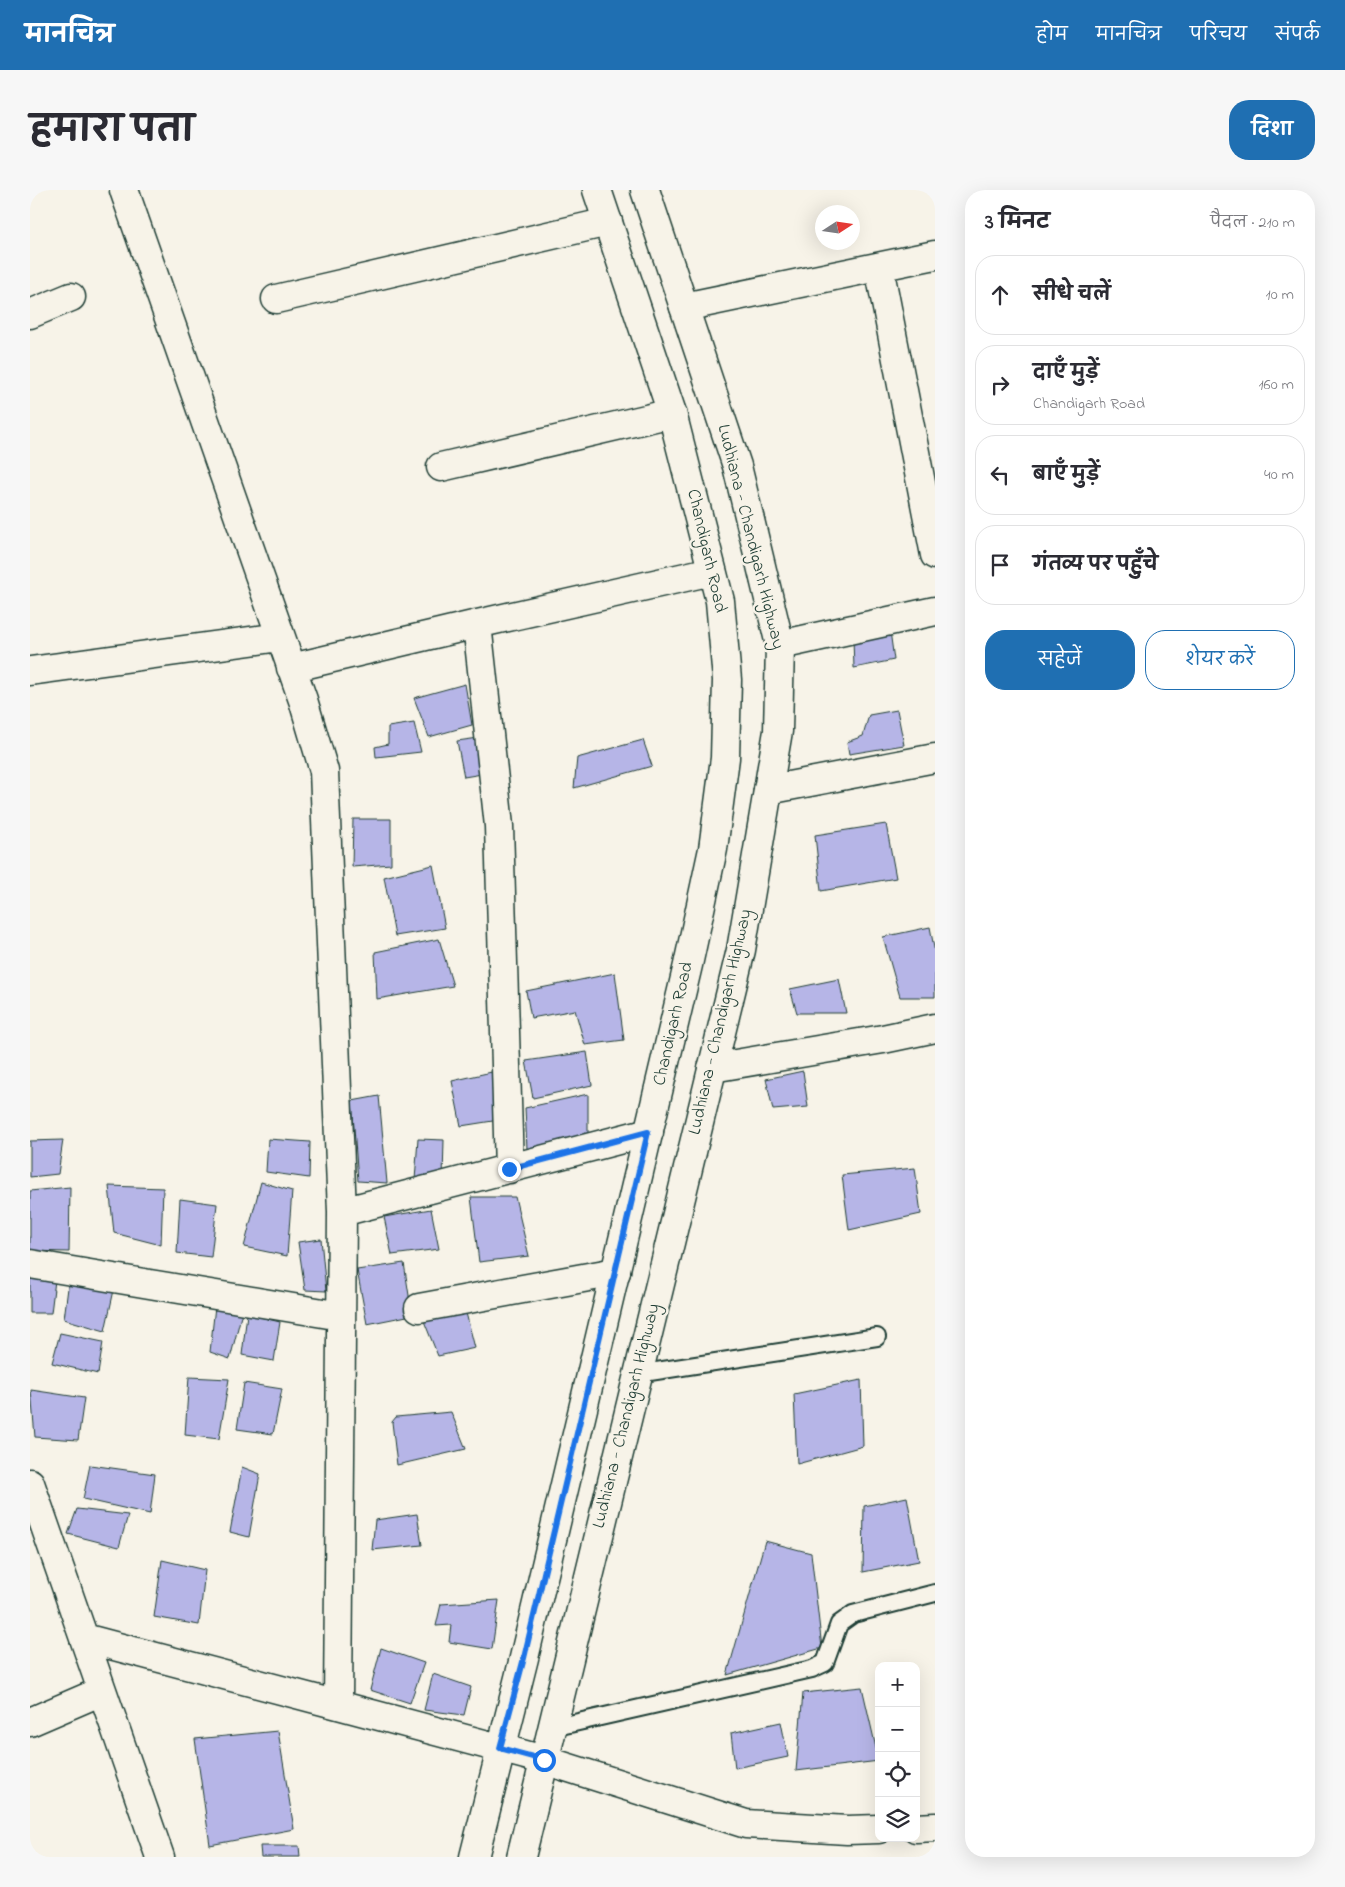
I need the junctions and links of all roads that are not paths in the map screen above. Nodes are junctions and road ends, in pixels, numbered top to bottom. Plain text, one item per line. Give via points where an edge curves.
1 (124, 190) edge
2 (598, 190) edge
3 (645, 190) edge
4 (608, 222) junction
5 (935, 255) edge
6 (879, 267) junction
7 (71, 297) dead end
8 (276, 299) dead end
9 (684, 307) junction
10 (30, 314) edge
11 (672, 413) junction
12 (441, 467) dead end
13 (935, 555) edge
14 (712, 570) junction
15 (935, 611) edge
16 (477, 624) junction
17 (280, 637) junction
18 (780, 645) junction
19 (291, 668) junction
20 (30, 671) edge
21 (935, 758) edge
22 (768, 790) junction
23 (935, 1028) edge
24 (712, 1068) junction
25 (648, 1132) junction
26 (509, 1169) junction
27 (342, 1212) junction
28 (30, 1264) edge
29 (616, 1272) junction
30 (420, 1308) dead end
31 (341, 1316) junction
32 (877, 1337) dead end
33 (638, 1374) junction
34 (30, 1484) edge
35 (935, 1593) edge
36 (84, 1638) junction
37 (102, 1691) junction
38 (338, 1705) junction
39 (30, 1722) edge
40 (552, 1728) junction
41 (500, 1748) junction
42 (544, 1760) junction
43 (935, 1827) edge
44 (920, 1828) edge
45 (875, 1829) edge
46 (160, 1857) edge
47 (474, 1857) edge
48 (521, 1857) edge

1 - 17 street
2 - 4 street, Chandigarh Road
3 - 9 street, Ludhiana - Chandigarh Highway
4 - 8 street
4 - 11 street, Chandigarh Road
5 - 6 street
6 - 9 street
6 - 13 street
7 - 10 street
9 - 18 street, Ludhiana - Chandigarh Highway via 737,466
11 - 12 street
11 - 14 street, Chandigarh Road
14 - 16 street
14 - 25 street, Chandigarh Road via 720,601 727,680 725,758 712,849
15 - 18 street
16 - 19 street
16 - 26 street via 499,826
17 - 19 street
17 - 20 street
18 - 22 street, Ludhiana - Chandigarh Highway via 778,731
19 - 27 street via 324,771
21 - 22 street
22 - 24 street, Ludhiana - Chandigarh Highway via 741,950
23 - 24 street
24 - 33 street, Ludhiana - Chandigarh Highway
25 - 26 street
25 - 29 street, Chandigarh Road
26 - 27 street
27 - 31 street
28 - 31 street
29 - 30 street
29 - 41 street, Chandigarh Road
31 - 38 street
32 - 33 lane
33 - 40 street, Ludhiana - Chandigarh Highway
34 - 36 street
35 - 40 lane via 853,1614 839,1624 825,1663 812,1669
36 - 37 street
36 - 38 street
37 - 39 street
37 - 46 street
38 - 41 street
40 - 42 street, Ludhiana - Chandigarh Highway
41 - 42 street
41 - 47 street, Chandigarh Road
42 - 45 street via 746,1824
42 - 48 street, Ludhiana - Chandigarh Highway
43 - 44 street

